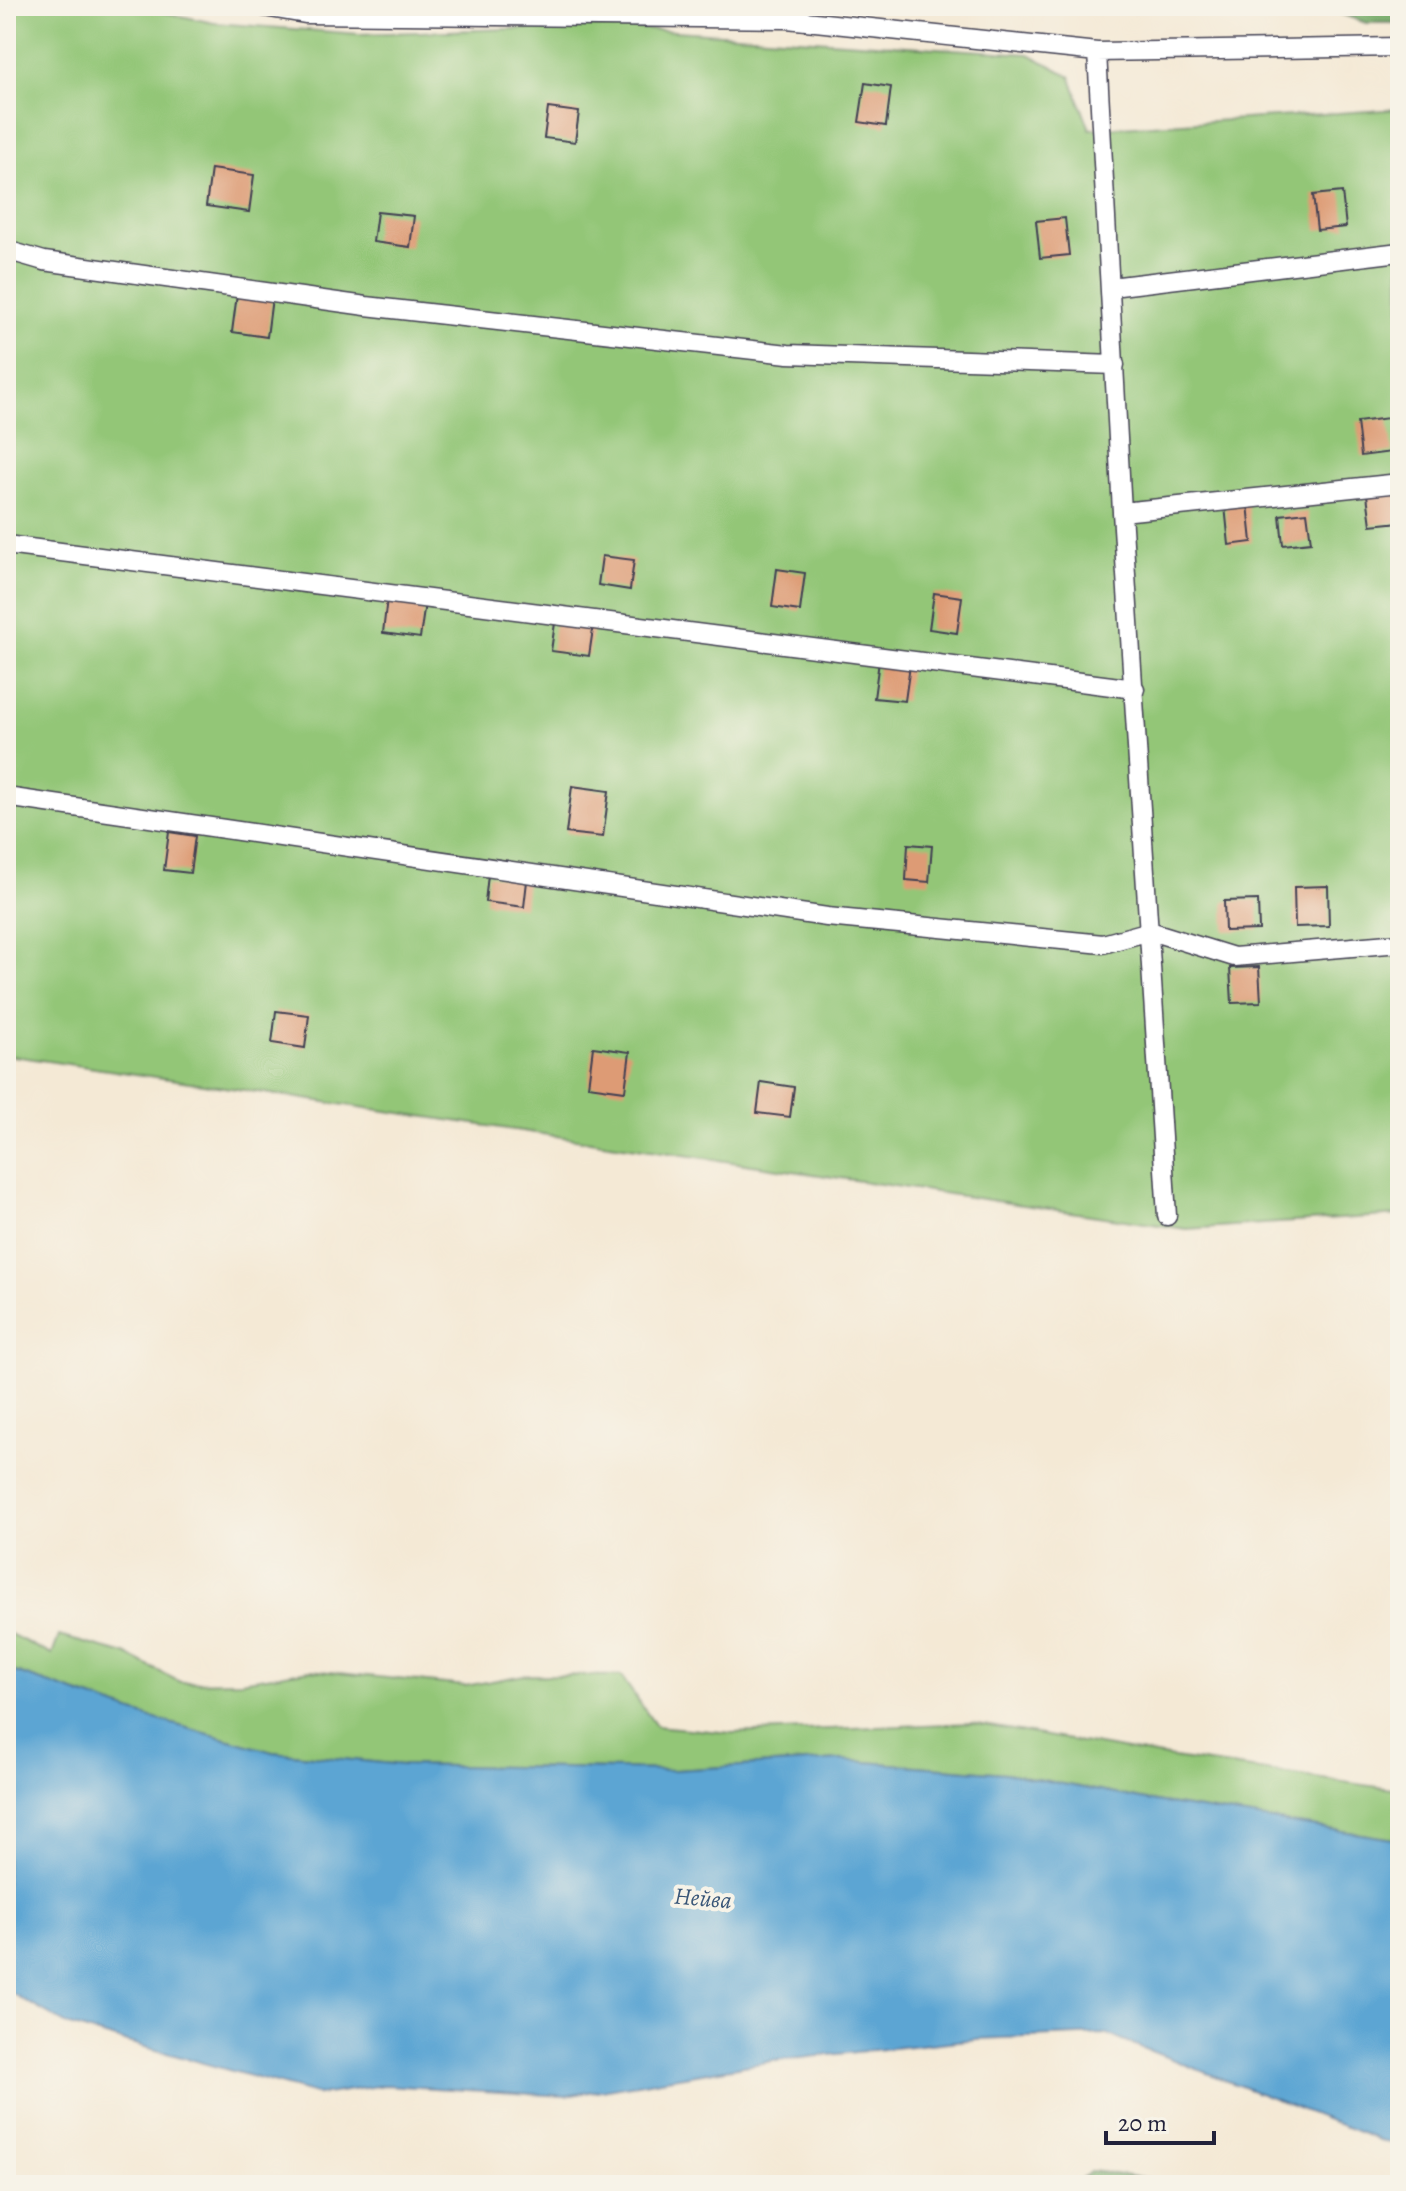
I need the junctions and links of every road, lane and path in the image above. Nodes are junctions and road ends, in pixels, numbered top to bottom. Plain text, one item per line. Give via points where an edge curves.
1 (258, 6) edge
2 (1400, 47) edge
3 (1097, 52) junction
4 (6, 250) edge
5 (1400, 252) edge
6 (1111, 287) junction
7 (1115, 365) junction
8 (1400, 483) edge
9 (1122, 512) junction
10 (6, 545) edge
11 (1135, 689) junction
12 (6, 797) edge
13 (1150, 931) junction
14 (1400, 943) edge
15 (1167, 1216) dead end

1 - 3 lane via 305,14 787,19
2 - 3 lane
3 - 6 lane
4 - 7 lane via 44,261 366,306 773,352
5 - 6 lane
6 - 7 lane
7 - 9 lane
8 - 9 lane
9 - 11 lane
10 - 11 lane
11 - 13 lane
12 - 13 lane via 827,917 1103,944
13 - 14 lane via 1234,957
13 - 15 lane

